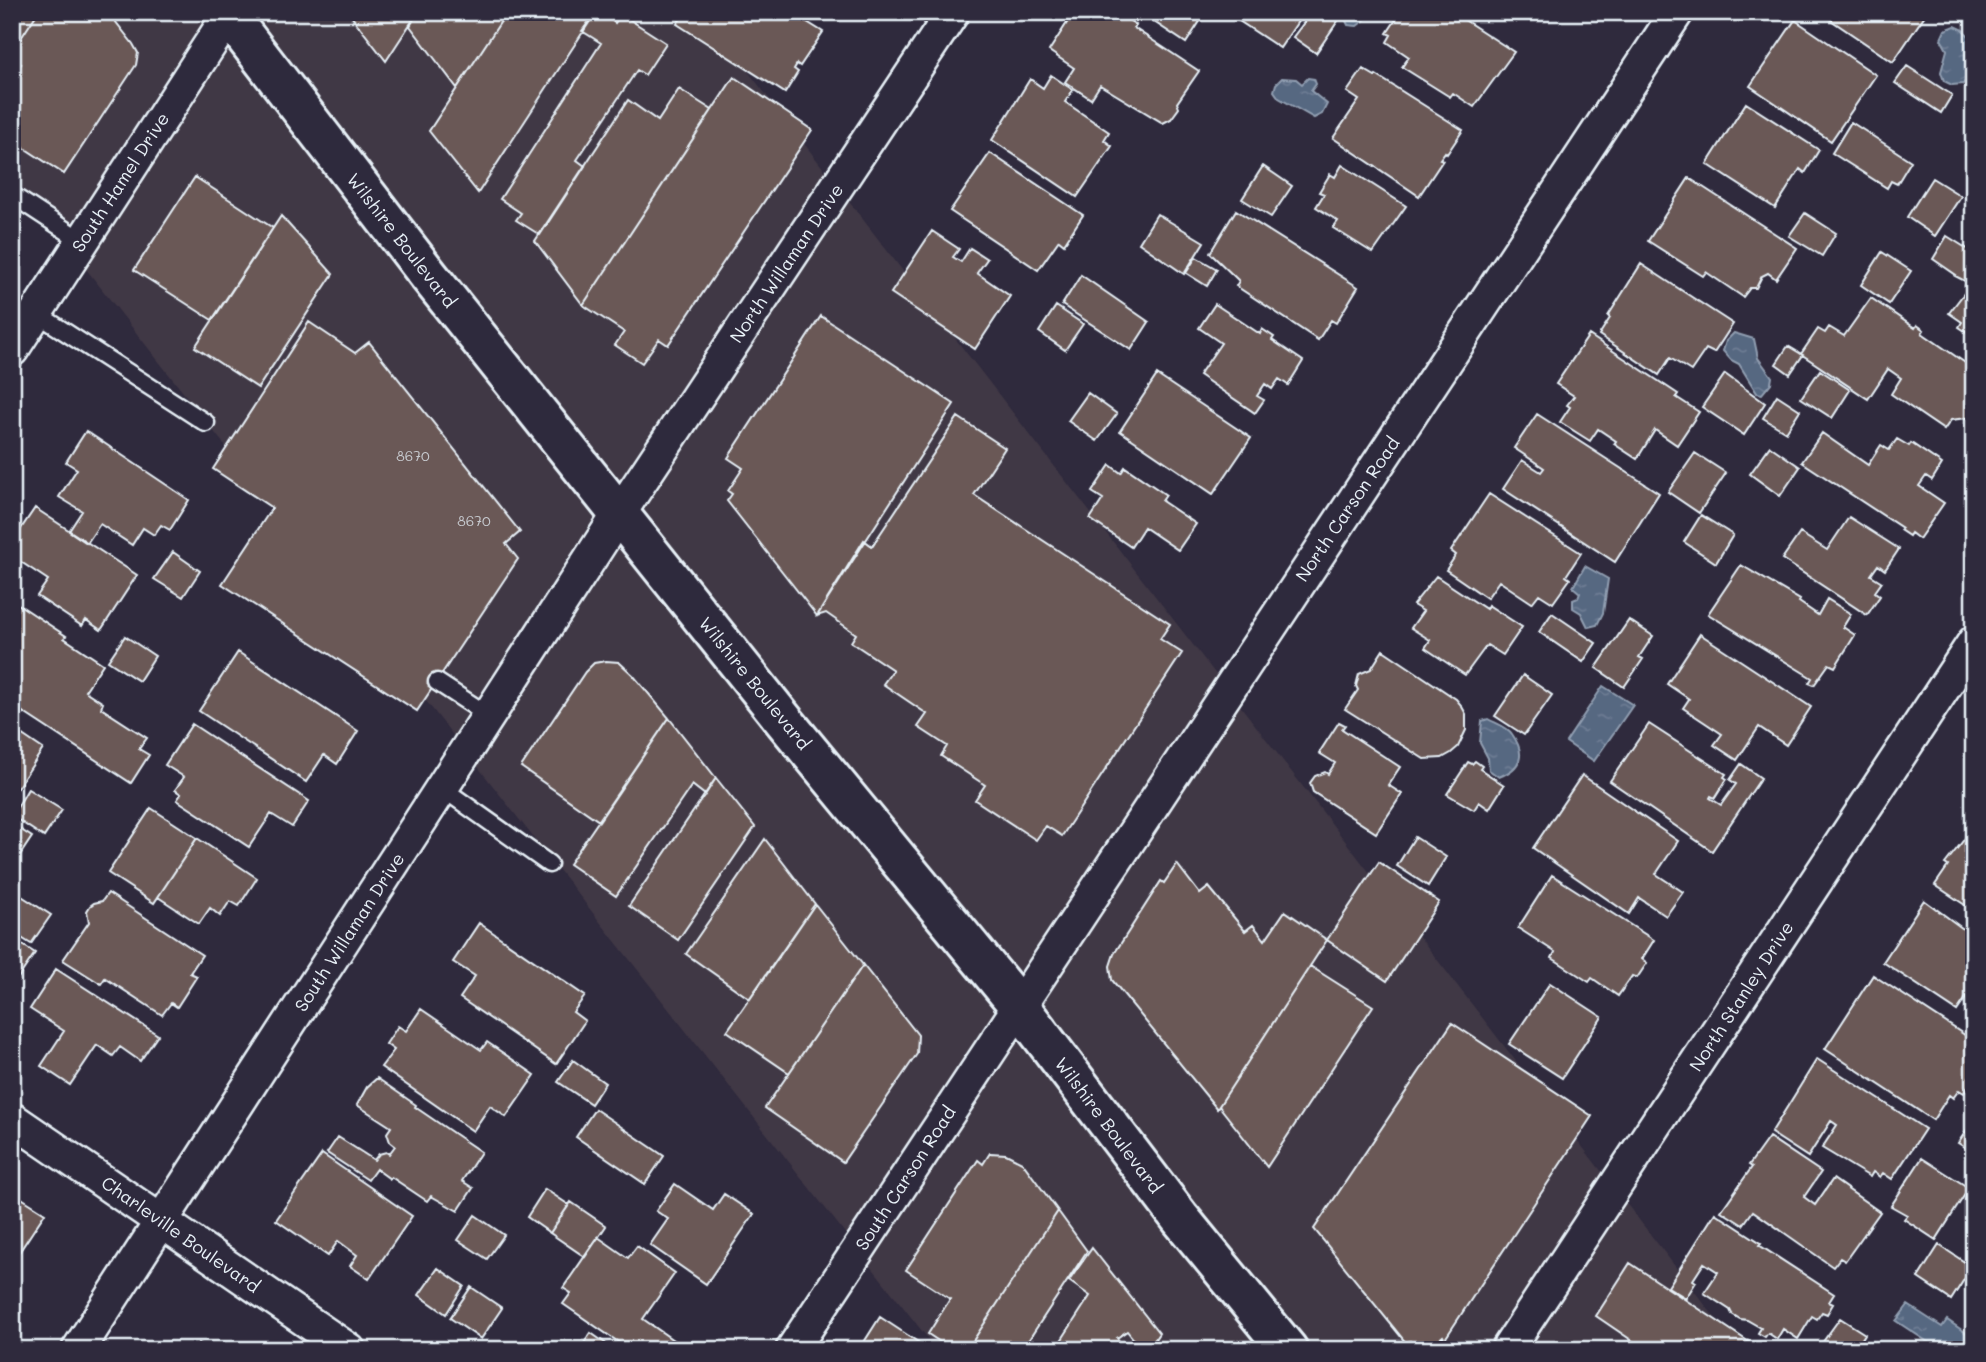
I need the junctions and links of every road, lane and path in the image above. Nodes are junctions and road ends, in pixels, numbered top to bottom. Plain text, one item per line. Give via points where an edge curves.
1 (953, 12) edge
2 (1677, 12) edge
3 (229, 13) edge
4 (12, 195) edge
5 (82, 241) junction
6 (36, 313) junction
7 (12, 350) edge
8 (206, 423) dead end
9 (619, 514) junction
10 (1974, 642) edge
11 (437, 682) dead end
12 (489, 716) junction
13 (442, 788) junction
14 (549, 864) dead end
15 (1018, 1006) junction
16 (12, 1119) edge
17 (162, 1221) junction
18 (78, 1350) edge
19 (349, 1350) edge
20 (793, 1350) edge
21 (1288, 1350) edge
22 (1507, 1350) edge

1 - 9 street, North Willaman Drive
2 - 15 street, North Carson Road
3 - 5 street, South Hamel Drive
3 - 9 main road, Wilshire Boulevard via 429,276
4 - 5 lane
5 - 6 street, South Hamel Drive
6 - 7 street, South Hamel Drive
6 - 8 lane
9 - 12 street, South Willaman Drive
9 - 15 main road, Wilshire Boulevard
10 - 22 street, North Stanley Drive
11 - 12 lane
12 - 13 street, South Willaman Drive
13 - 14 lane
13 - 17 street, South Willaman Drive
15 - 20 street, South Carson Road
15 - 21 main road, Wilshire Boulevard
16 - 17 street, Charleville Boulevard
17 - 18 street, South Willaman Drive
17 - 19 street, Charleville Boulevard

